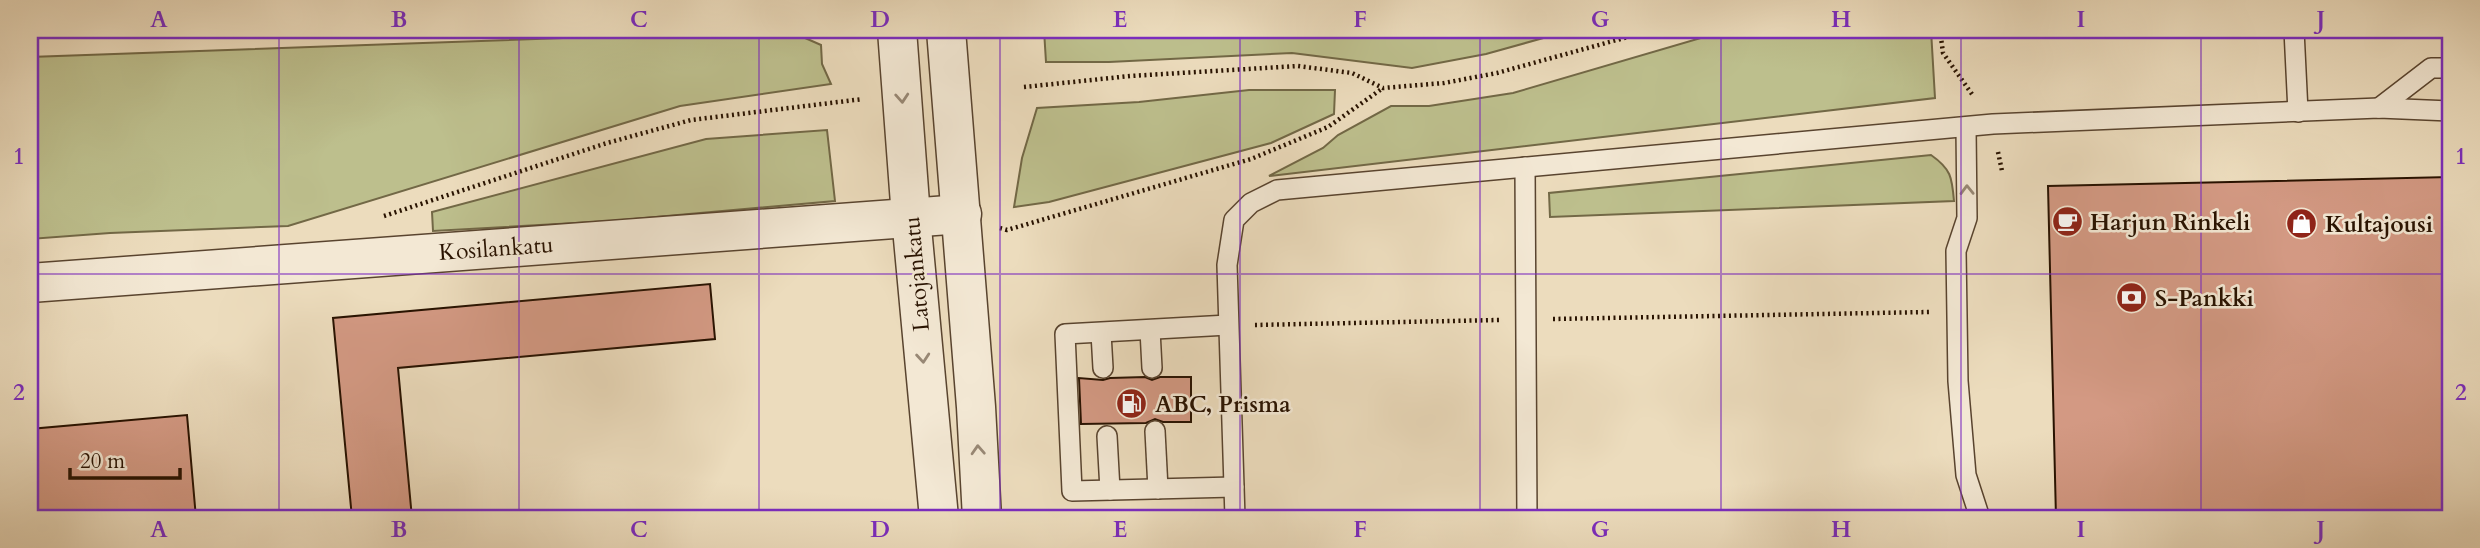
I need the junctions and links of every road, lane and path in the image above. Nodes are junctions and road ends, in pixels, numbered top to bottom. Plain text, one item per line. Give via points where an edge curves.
1 (897, 30) edge
2 (946, 30) edge
3 (1653, 30) edge
4 (2294, 30) edge
5 (2450, 68) edge
6 (1024, 87) dead end
7 (1383, 88) junction
8 (877, 98) dead end
9 (2379, 108) junction
10 (2450, 111) edge
11 (2298, 112) junction
12 (1966, 128) junction
13 (1525, 167) junction
14 (962, 214) junction
15 (911, 217) junction
16 (372, 220) dead end
17 (30, 283) edge
18 (1958, 311) junction
19 (1526, 320) junction
20 (1228, 325) junction
21 (1150, 330) junction
22 (1101, 332) junction
23 (1103, 368) dead end
24 (1152, 368) dead end
25 (1155, 431) dead end
26 (1107, 436) dead end
27 (1234, 487) junction
28 (1158, 489) junction
29 (1110, 490) junction
30 (939, 518) edge
31 (982, 518) edge
32 (1235, 518) edge
33 (1527, 518) edge
34 (1980, 518) edge

1 -> 15 street, Latojankatu
2 - 14 street
3 - 7 path via 1497,73
4 - 11 lane
5 - 9 lane via 2431,68
6 - 7 path via 1298,66 1352,73
7 - 14 path via 1328,127 1251,159 1007,230
8 - 16 path via 691,120
9 - 10 lane
9 - 11 lane
11 - 12 lane
12 - 13 lane
18 -> 12 lane via 1956,251 1967,218
13 - 19 lane
13 - 20 lane via 1278,190 1251,203 1234,220 1227,265
14 - 15 street, Kosilankatu
31 -> 14 street
15 - 17 street, Kosilankatu
15 -> 30 street, Latojankatu
18 - 19 path
18 - 34 lane via 1966,475
19 - 20 path
19 - 33 lane
20 - 21 lane
20 - 27 lane
21 - 22 lane
21 - 24 lane
22 - 23 lane
22 - 29 lane via 1065,334 1072,491
25 - 28 lane
26 - 29 lane
27 - 28 lane
27 - 32 lane
28 - 29 lane

